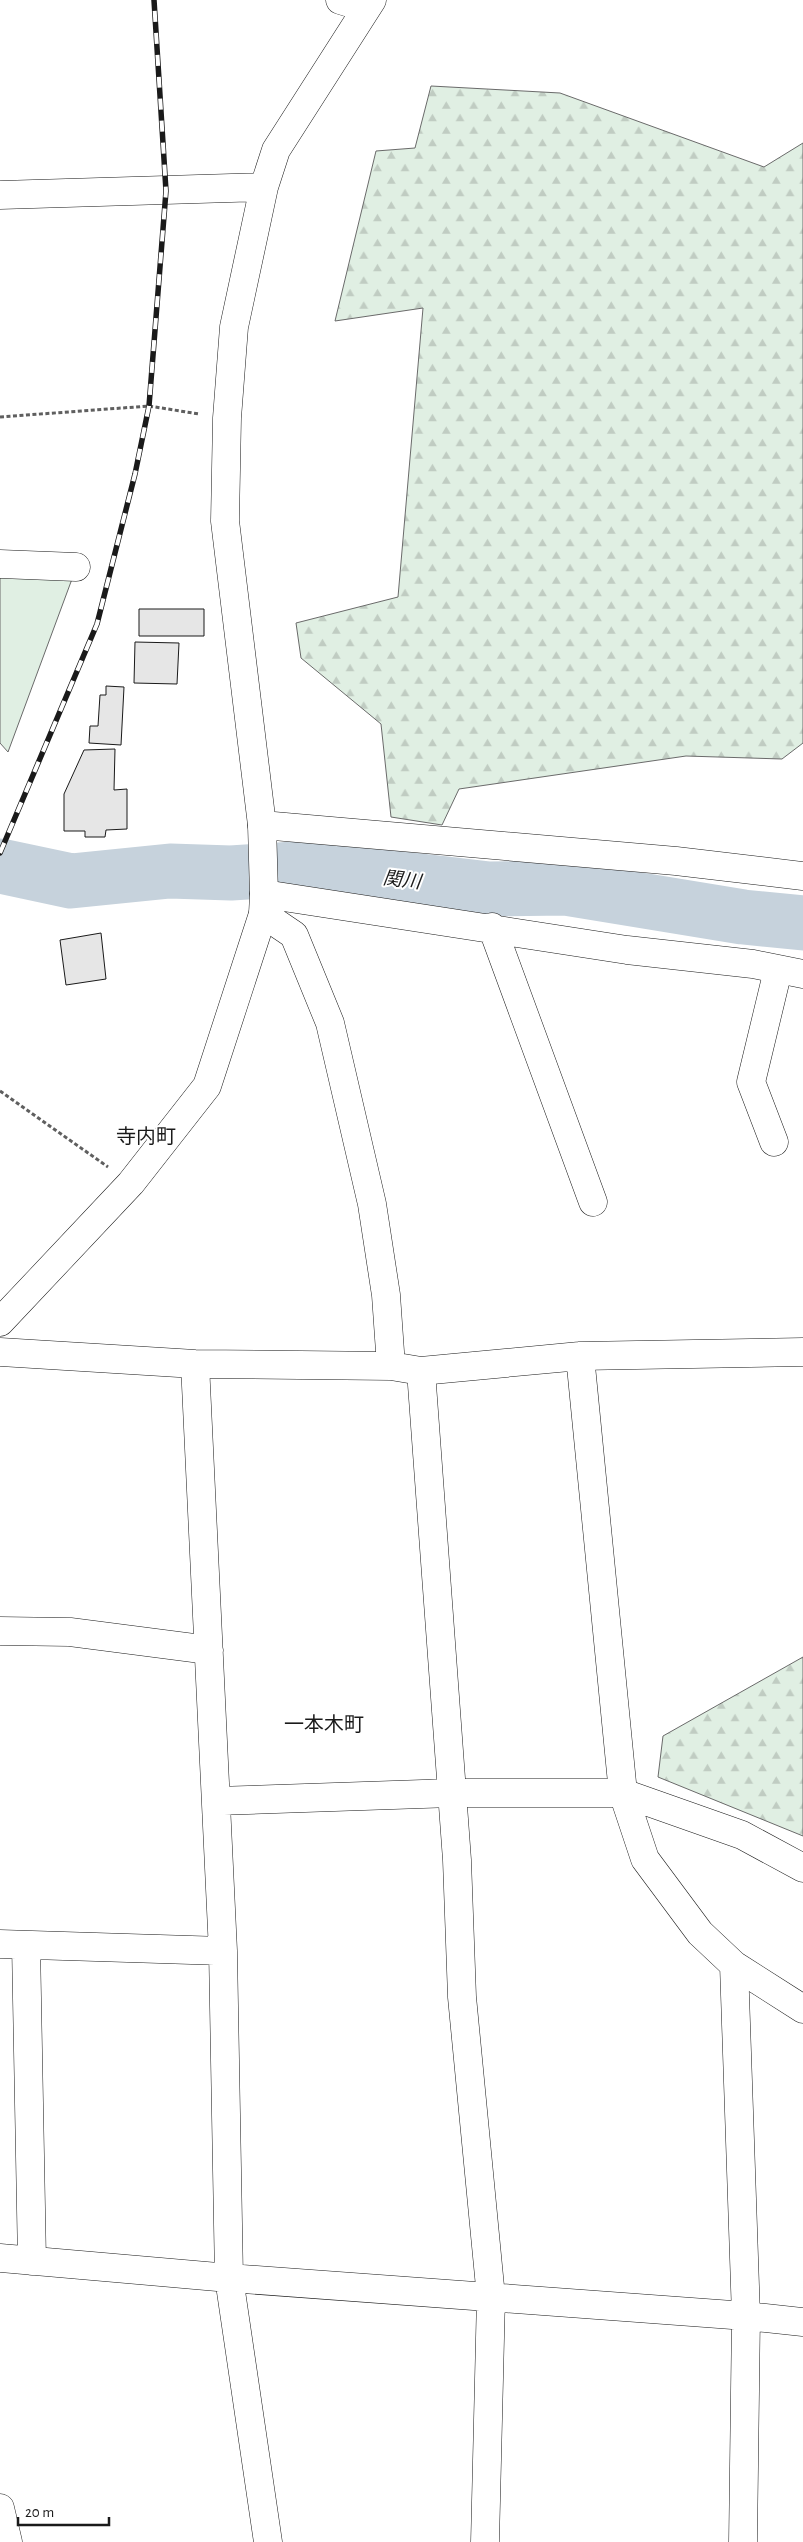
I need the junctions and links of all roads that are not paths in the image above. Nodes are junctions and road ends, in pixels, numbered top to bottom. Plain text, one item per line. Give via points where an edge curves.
1 (340, 0) edge
2 (369, 4) edge
3 (264, 188) junction
4 (0, 194) edge
5 (0, 564) edge
6 (76, 567) dead end
7 (262, 825) junction
8 (803, 876) edge
9 (264, 904) junction
10 (492, 928) junction
11 (790, 972) edge
12 (774, 1142) dead end
13 (593, 1202) dead end
14 (0, 1322) edge
15 (0, 1352) edge
16 (803, 1352) edge
17 (580, 1356) junction
18 (195, 1364) junction
19 (391, 1366) junction
20 (421, 1372) junction
21 (0, 1631) edge
22 (210, 1650) junction
23 (452, 1793) junction
24 (623, 1794) junction
25 (216, 1800) junction
26 (803, 1868) edge
27 (13, 1944) edge
28 (223, 1951) junction
29 (734, 1965) junction
30 (803, 2009) edge
31 (0, 2258) edge
32 (32, 2261) junction
33 (229, 2278) junction
34 (491, 2297) junction
35 (746, 2316) junction
36 (803, 2322) edge
37 (0, 2508) edge
38 (8, 2542) edge
39 (268, 2542) edge
40 (486, 2542) edge
41 (743, 2542) edge

1 - 2 street
2 - 3 street via 276,150
3 - 4 street
3 - 7 street via 234,327 227,418 225,521
5 - 6 street
7 - 8 street via 676,861
7 - 9 street
9 - 10 street
9 - 14 street via 207,1086 130,1183
9 - 19 street via 294,936 330,1023 372,1204 386,1295
10 - 11 street via 627,950 753,964
10 - 13 street
11 - 12 street via 751,1082
15 - 18 street
16 - 17 street
17 - 20 street
17 - 24 street
18 - 19 street
18 - 22 street
19 - 20 street
20 - 23 street
21 - 22 street via 70,1632
22 - 25 street
23 - 24 street
23 - 25 street
23 - 34 street via 462,1997
24 - 26 street via 742,1835
24 - 29 street via 646,1859 700,1933
25 - 28 street
27 - 28 street
27 - 32 street
28 - 33 street
29 - 30 street
29 - 35 street
31 - 32 street
32 - 33 street
33 - 34 street
33 - 39 street
34 - 35 street
34 - 40 street
35 - 36 street
35 - 41 street
37 - 38 street

